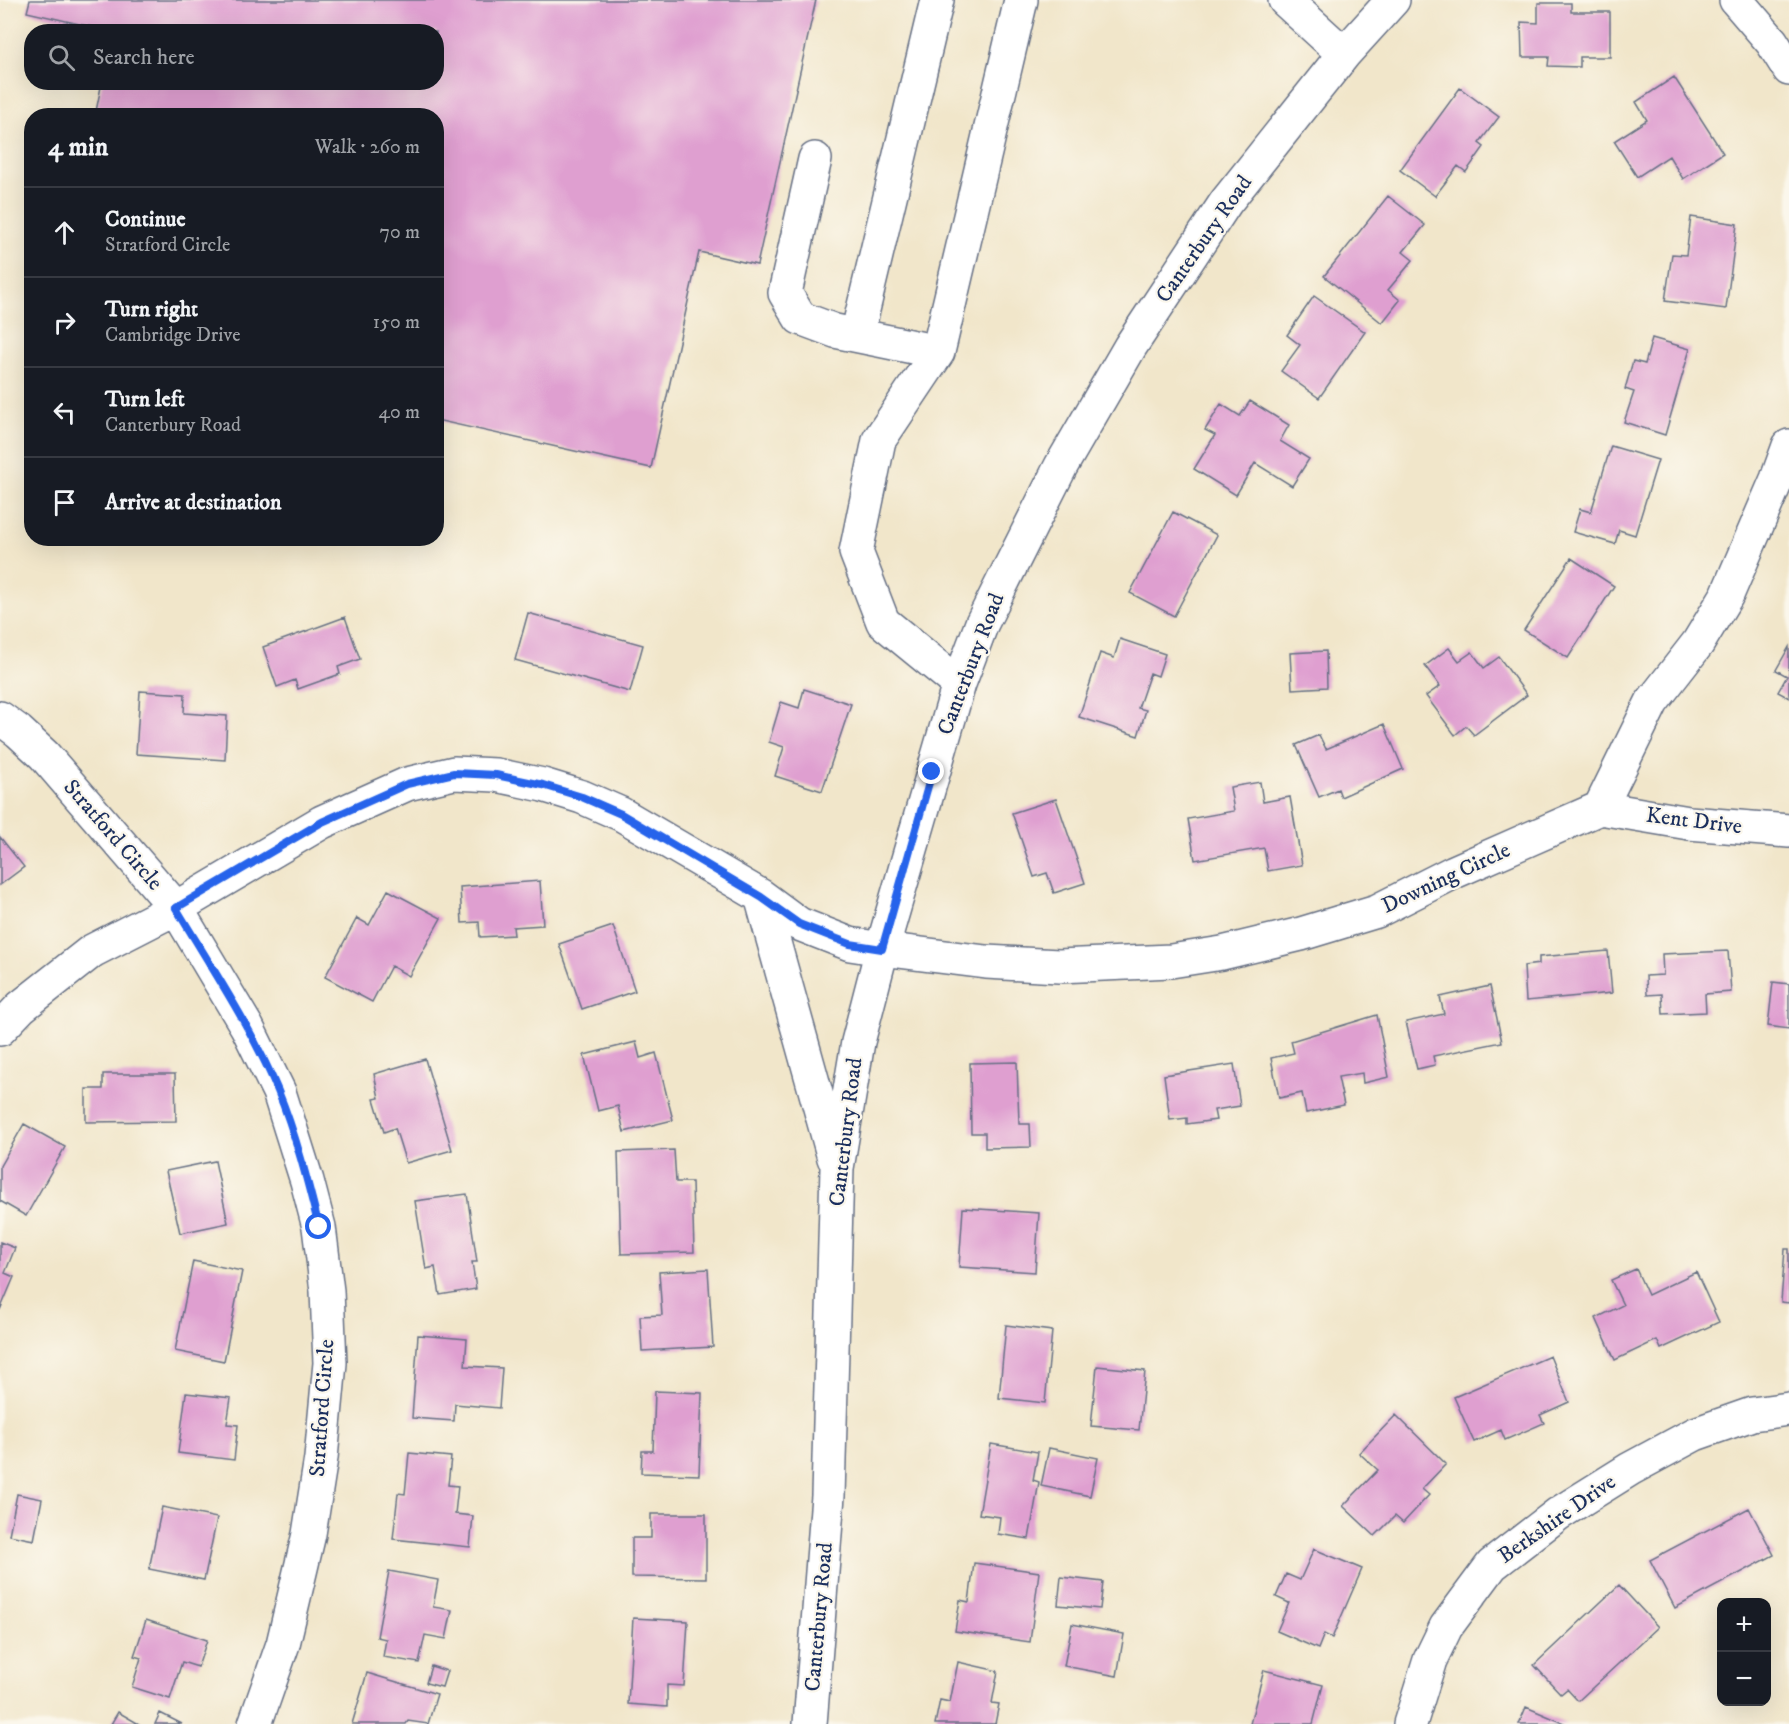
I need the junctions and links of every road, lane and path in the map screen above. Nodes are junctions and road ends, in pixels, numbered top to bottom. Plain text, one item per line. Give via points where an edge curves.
1 (937, 0) edge
2 (1021, 0) edge
3 (1285, 0) edge
4 (1393, 0) edge
5 (1736, 0) edge
6 (1344, 54) junction
7 (1789, 69) edge
8 (815, 159) dead end
9 (857, 335) junction
10 (938, 352) junction
11 (1789, 446) edge
12 (959, 684) junction
13 (0, 718) edge
14 (1600, 808) junction
15 (1789, 831) edge
16 (761, 897) junction
17 (176, 908) junction
18 (882, 949) junction
19 (0, 1029) edge
20 (837, 1168) junction
21 (1789, 1409) edge
22 (255, 1724) edge
23 (810, 1724) edge
24 (1410, 1724) edge

1 - 9 street
2 - 10 street
3 - 6 street
4 - 6 street, Canterbury Road
5 - 7 street
6 - 12 street, Canterbury Road via 1227,202 1130,347 1061,466 982,623
8 - 9 street via 785,293 800,318
9 - 10 street
10 - 12 street via 879,440 856,552 883,622
11 - 14 street via 1727,595 1698,643 1652,702
12 - 18 street, Canterbury Road
13 - 17 street, Stratford Circle via 44,755
14 - 15 street, Kent Drive via 1689,824
14 - 18 street, Downing Circle via 1454,872 1377,911 1222,953 1171,961 1059,966
16 - 17 street, Downing Circle via 621,814 582,797 496,775 454,773 407,784 322,822
16 - 18 street, Downing Circle via 799,924 850,944
16 - 20 street
17 - 19 street, Downing Circle via 92,951 21,1007
17 - 22 street, Stratford Circle via 247,1027 279,1092 319,1227 327,1291 330,1363 309,1534 283,1644
18 - 20 street, Canterbury Road via 858,1042
20 - 23 street, Canterbury Road via 828,1496
21 - 24 street, Berkshire Drive via 1752,1414 1695,1434 1558,1514 1492,1565 1446,1627 1430,1660

